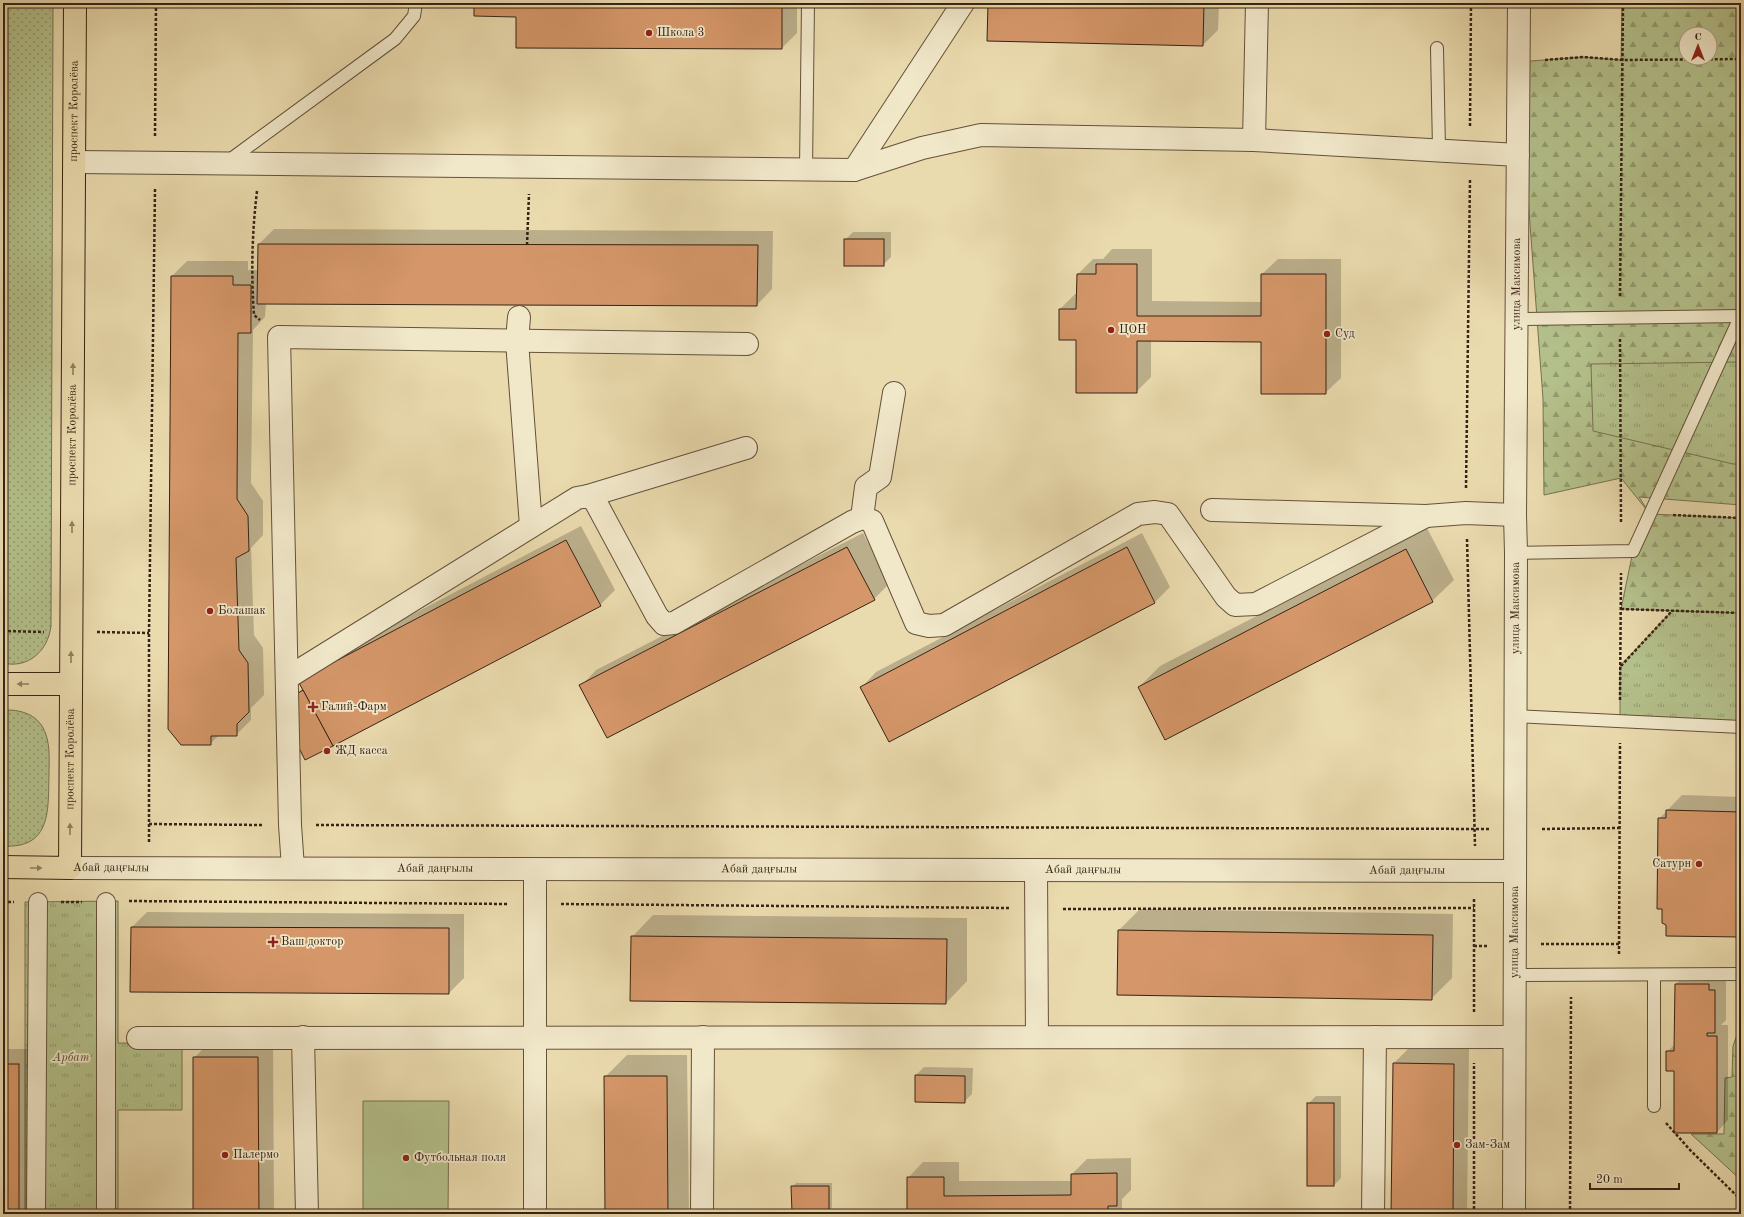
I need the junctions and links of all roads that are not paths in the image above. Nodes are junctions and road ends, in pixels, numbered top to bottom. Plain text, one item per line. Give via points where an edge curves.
1 (75, 3) edge
2 (416, 3) edge
3 (808, 3) edge
4 (963, 3) edge
5 (1257, 3) edge
6 (1519, 3) edge
7 (1437, 48) dead end
8 (1254, 140) junction
9 (1439, 150) junction
10 (1518, 155) junction
11 (75, 162) junction
12 (225, 164) junction
13 (806, 169) junction
14 (854, 170) junction
15 (1741, 316) edge
16 (519, 317) dead end
17 (1517, 319) junction
18 (517, 341) junction
19 (748, 344) dead end
20 (894, 393) dead end
21 (746, 448) dead end
22 (588, 496) junction
23 (1212, 510) dead end
24 (1514, 515) junction
25 (1426, 516) junction
26 (862, 518) junction
27 (531, 526) junction
28 (1516, 553) junction
29 (287, 678) junction
30 (3, 684) edge
31 (71, 684) junction
32 (1515, 716) junction
33 (1741, 727) edge
34 (3, 867) edge
35 (70, 868) junction
36 (292, 868) junction
37 (535, 869) junction
38 (1036, 870) junction
39 (1514, 871) junction
40 (38, 902) road end
41 (106, 902) road end
42 (1741, 974) edge
43 (1514, 975) junction
44 (1654, 975) junction
45 (303, 1037) junction
46 (535, 1037) junction
47 (702, 1037) junction
48 (1038, 1037) junction
49 (1374, 1037) junction
50 (1514, 1037) junction
51 (138, 1038) dead end
52 (1654, 1106) road end
53 (36, 1214) edge
54 (106, 1214) edge
55 (307, 1214) edge
56 (535, 1214) edge
57 (702, 1214) edge
58 (1373, 1214) edge
59 (1514, 1214) edge

1 - 11 main road, проспект Королёва
2 - 12 lane via 414,16 394,39
3 - 13 lane
4 - 14 street
5 - 8 street
6 - 10 street, улица Максимова
7 - 9 lane
8 - 9 street
8 - 14 street via 981,135 922,148
9 - 10 street
10 - 17 street, улица Максимова
11 - 12 street
31 -> 11 main road, проспект Королёва
12 - 13 street
13 - 14 street
15 - 17 lane
15 - 28 lane via 1633,551
16 - 18 street
17 - 24 street, улица Максимова
18 - 19 street
18 - 27 street
18 - 29 street via 279,337
20 - 26 street via 880,476 866,487
21 - 22 street
22 - 26 street via 595,501 657,616 664,624 674,623
22 - 27 street via 577,498
23 - 25 street
24 - 25 street via 1466,513
24 - 28 street, улица Максимова
25 - 26 street via 1256,604 1234,605 1168,514 1138,514 944,625 929,626 916,623 872,521
27 - 29 street
28 - 32 street, улица Максимова
29 - 36 street
31 -> 30 main road
35 -> 31 main road, проспект Королёва
32 - 33 lane
32 - 39 street, улица Максимова
34 -> 35 main road, Абай даңғылы
35 - 36 street, Абай даңғылы
36 - 37 street, Абай даңғылы
37 - 38 street, Абай даңғылы
37 - 46 street
38 - 39 street, Абай даңғылы
38 - 48 street
39 - 43 street, улица Максимова
40 - 53 street
41 - 54 street
42 - 44 lane
43 - 44 lane
43 - 50 street, улица Максимова
44 - 52 lane
45 - 46 street
45 - 51 street
45 - 55 street
46 - 47 street
46 - 56 street
47 - 48 street
47 - 57 street
48 - 49 street
49 - 50 street
49 - 58 street
50 - 59 street, улица Максимова

